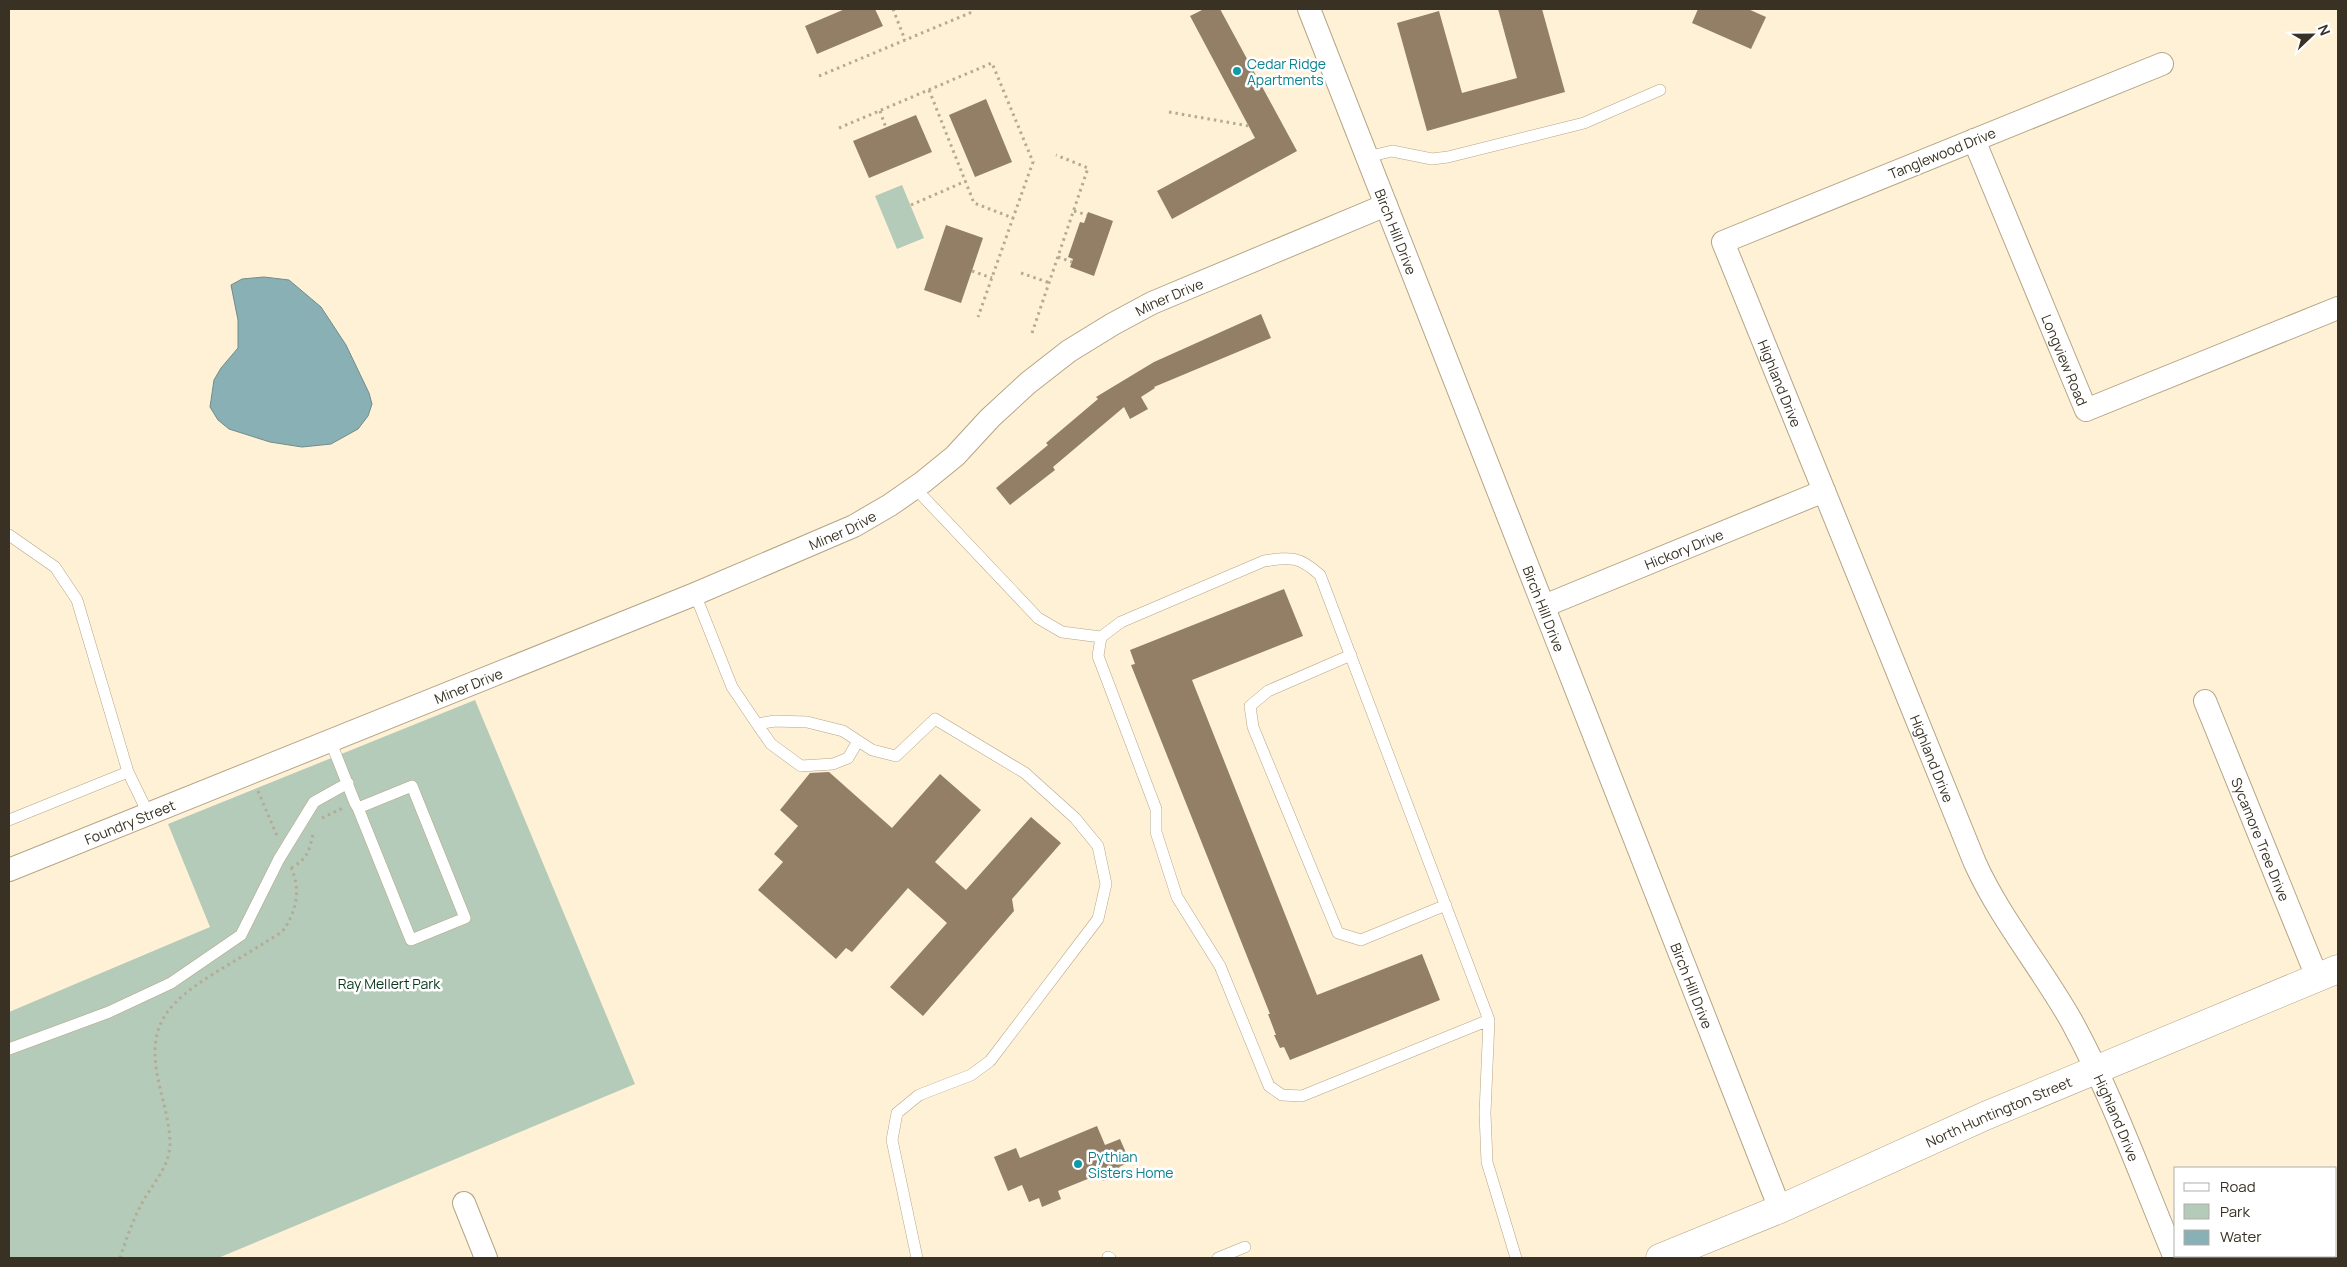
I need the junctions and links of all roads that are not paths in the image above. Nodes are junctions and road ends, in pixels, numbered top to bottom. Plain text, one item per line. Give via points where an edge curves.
1 (1309, 9) edge
2 (2162, 64) dead end
3 (1660, 90) dead end
4 (1974, 140) junction
5 (1367, 157) junction
6 (1386, 204) junction
7 (1723, 242) joint
8 (2338, 308) edge
9 (915, 488) junction
10 (1824, 491) junction
11 (9, 535) edge
12 (695, 594) junction
13 (1544, 606) junction
14 (1101, 637) junction
15 (1351, 655) junction
16 (2205, 701) dead end
17 (757, 724) junction
18 (330, 740) junction
19 (858, 741) junction
20 (128, 772) junction
21 (250, 772) joint
22 (348, 783) junction
23 (356, 805) junction
24 (148, 813) junction
25 (9, 820) edge
26 (9, 870) edge
27 (1446, 905) junction
28 (2328, 973) edge
29 (1489, 1020) junction
30 (9, 1049) edge
31 (2096, 1069) junction
32 (464, 1203) dead end
33 (1780, 1209) junction
34 (1245, 1246) dead end
35 (2174, 1256) edge
36 (486, 1258) edge
37 (917, 1258) edge
38 (1218, 1258) edge
39 (1516, 1258) edge
40 (1660, 1258) edge

1 - 5 street, Birch Hill Drive
2 - 4 street, Tanglewood Drive
3 - 5 lane via 1584,123 1448,156 1432,159 1392,151
4 - 7 street, Tanglewood Drive
4 - 8 street, Longview Road via 2086,410
5 - 6 street, Birch Hill Drive
6 - 9 street, Miner Drive via 1152,303 1113,324 1069,351 1028,383 955,456
6 - 13 street, Birch Hill Drive
7 - 10 street, Highland Drive
9 - 12 street, Miner Drive via 854,526
9 - 14 lane via 1038,618 1062,632
10 - 13 street, Hickory Drive
10 - 31 street, Highland Drive via 1985,884 2007,924 2067,1014
11 - 20 lane via 55,567 77,600
12 - 17 lane via 732,687
12 - 18 street, Miner Drive
13 - 33 street, Birch Hill Drive
14 - 15 lane via 1121,622 1264,561 1287,558 1306,562 1320,575
14 - 29 lane via 1098,656 1156,809 1156,832 1177,897 1220,966 1269,1086 1282,1095 1302,1096
15 - 27 lane
15 - 27 lane via 1268,691 1250,706 1253,727 1338,933 1361,940
16 - 28 street, Sycamore Tree Drive
17 - 19 lane via 807,722 842,731
17 - 19 lane via 771,744 801,766 833,764 848,758
18 - 21 street, Miner Drive
18 - 22 lane
19 - 37 lane via 872,750 896,756 935,719 1025,773 1075,818 1098,846 1106,884 1098,919 990,1061 971,1074 919,1095 897,1113 892,1140
20 - 24 lane
20 - 25 lane
21 - 24 street, Foundry Street
22 - 23 lane
22 - 30 lane via 314,802 284,851 241,935 171,983 109,1012
23 - 23 lane via 411,940 465,918 412,786
24 - 26 street, Foundry Street
27 - 29 lane
28 - 31 street, North Huntington Street
29 - 39 lane via 1485,1112 1487,1162
31 - 33 street, North Huntington Street
31 - 35 street, Highland Drive
32 - 36 street
33 - 40 street, North Huntington Street
34 - 38 lane

